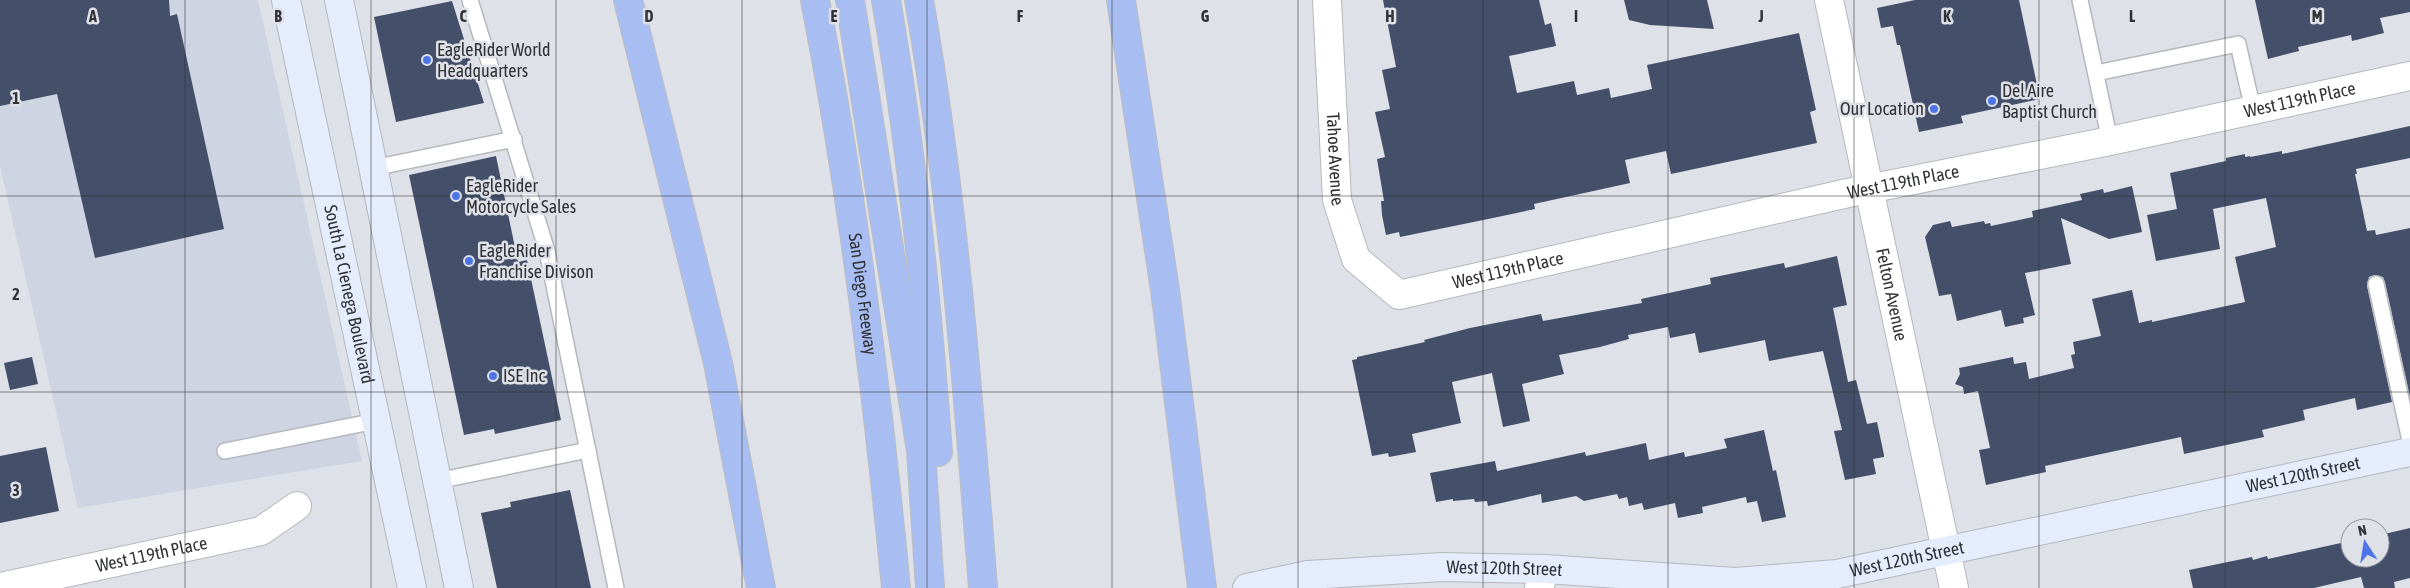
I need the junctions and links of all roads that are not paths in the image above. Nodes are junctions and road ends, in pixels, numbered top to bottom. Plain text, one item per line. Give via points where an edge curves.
1 (286, 0) edge
2 (339, 0) edge
3 (470, 0) edge
4 (628, 0) edge
5 (815, 0) edge
6 (850, 0) edge
7 (886, 0) edge
8 (919, 0) edge
9 (1121, 0) edge
10 (1327, 0) edge
11 (1830, 0) edge
12 (2080, 0) edge
13 (2096, 73) junction
14 (2410, 76) edge
15 (2253, 110) junction
16 (514, 139) junction
17 (2110, 141) junction
18 (373, 168) junction
19 (1868, 188) junction
20 (2376, 284) dead end
21 (1398, 295) joint
22 (376, 421) junction
23 (2410, 441) edge
24 (588, 450) junction
25 (225, 451) dead end
26 (2410, 452) edge
27 (437, 481) junction
28 (297, 506) dead end
29 (1947, 551) junction
30 (1542, 578) edge
31 (0, 587) edge
32 (412, 588) edge
33 (459, 588) edge
34 (616, 588) edge
35 (761, 588) edge
36 (896, 588) edge
37 (930, 588) edge
38 (947, 588) edge
39 (983, 588) edge
40 (1202, 588) edge
41 (1247, 588) edge
42 (1954, 588) edge

1 - 22 main road, South La Cienega Boulevard
2 - 18 main road
3 - 16 lane
4 - 35 highway via 718,363
5 - 36 highway, San Diego Freeway via 851,213 873,370
6 - 37 highway via 921,451
7 - 38 highway via 898,69 929,325
8 - 39 highway via 949,205
9 - 40 highway via 1187,453
10 - 21 street, Tahoe Avenue via 1337,200 1356,259
11 - 19 street, Felton Avenue
12 - 13 lane
13 - 15 lane via 2238,44
13 - 17 lane
14 - 15 street, West 119th Place
15 - 17 street, West 119th Place
16 - 18 lane
16 - 24 lane via 547,251
17 - 19 street, West 119th Place
18 - 27 main road
19 - 21 street, West 119th Place
19 - 29 street, Felton Avenue
20 - 23 lane
22 - 25 lane
22 - 32 main road, South La Cienega Boulevard
24 - 27 lane
24 - 34 lane
26 - 29 main road, West 120th Street
27 - 33 main road
28 - 31 street, West 119th Place via 261,531
29 - 30 main road, West 120th Street via 1837,574 1735,582
29 - 42 street, Felton Avenue
30 - 41 main road, West 120th Street via 1442,567 1317,574

